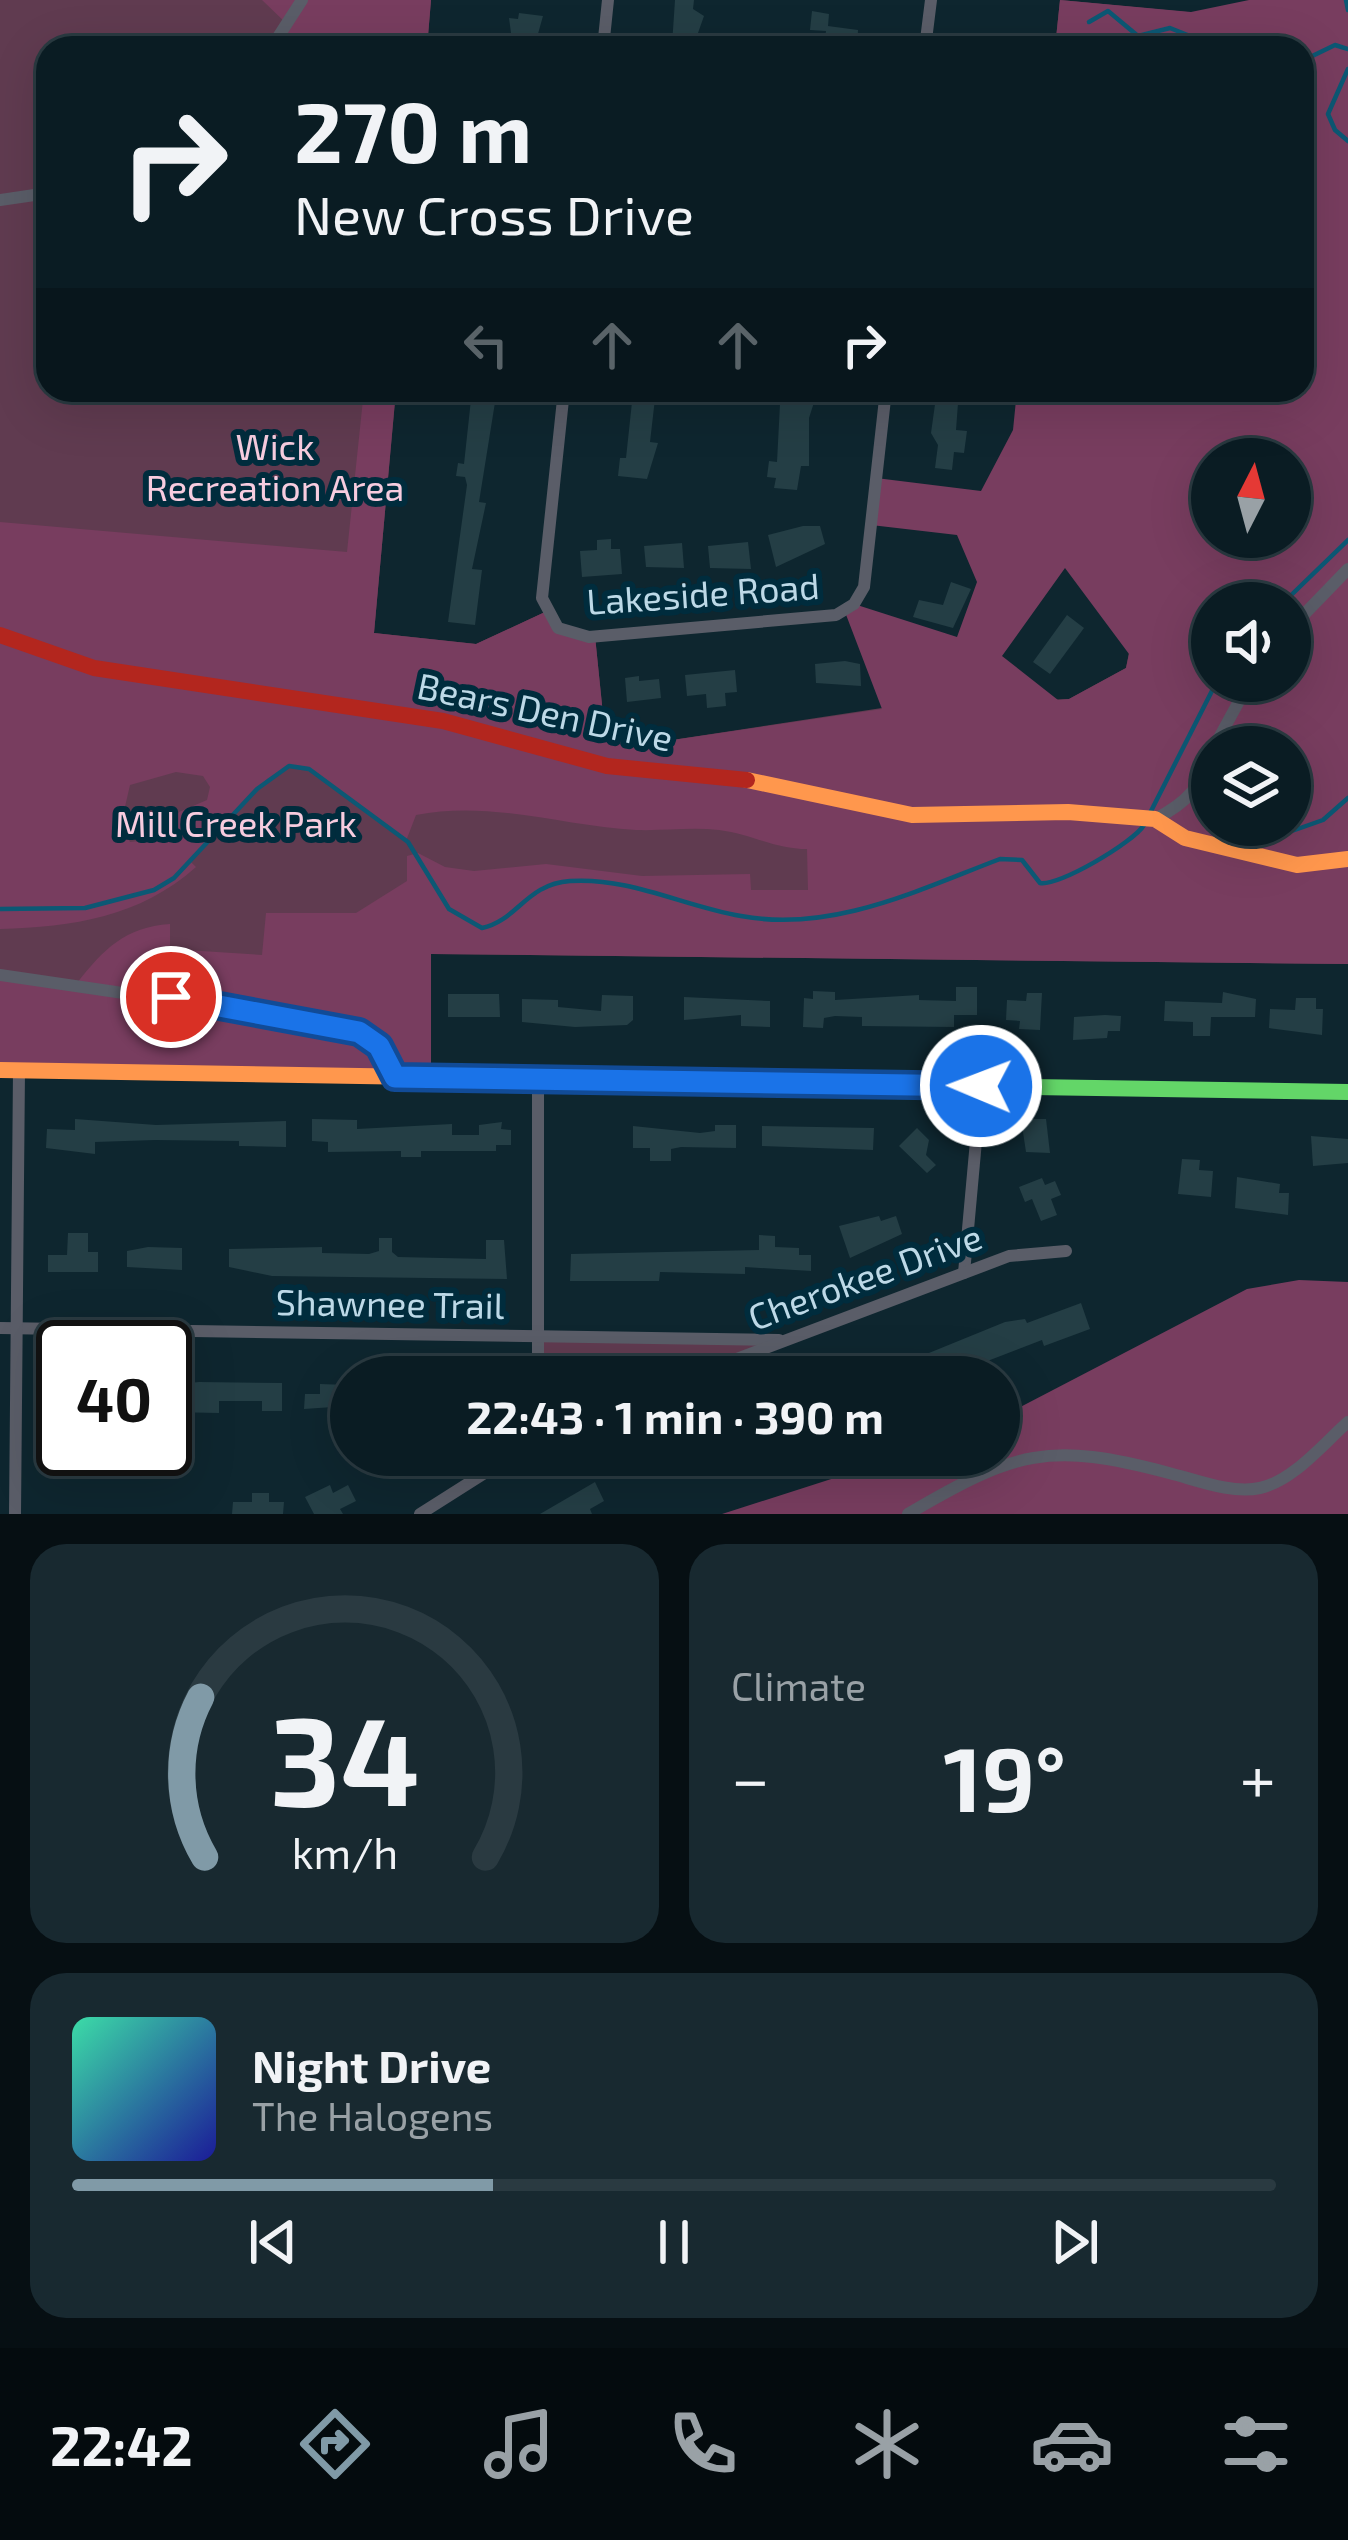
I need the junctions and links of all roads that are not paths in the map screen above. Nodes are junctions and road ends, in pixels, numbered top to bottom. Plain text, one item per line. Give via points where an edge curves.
1 (302, 0) edge
2 (608, 0) edge
3 (931, 0) edge
4 (279, 36) edge
5 (604, 36) edge
6 (927, 36) edge
7 (36, 195) edge
8 (0, 200) edge
9 (563, 402) edge
10 (885, 402) edge
11 (1348, 569) edge
12 (1311, 607) edge
13 (0, 635) edge
14 (1191, 791) edge
15 (1154, 819) junction
16 (1245, 846) edge
17 (1254, 854) junction
18 (1348, 860) edge
19 (0, 975) edge
20 (10, 1070) edge
21 (395, 1077) junction
22 (538, 1079) junction
23 (981, 1086) junction
24 (1348, 1092) edge
25 (1066, 1251) dead end
26 (964, 1273) junction
27 (0, 1328) edge
28 (17, 1328) junction
29 (538, 1336) junction
30 (778, 1340) junction
31 (538, 1356) edge
32 (739, 1356) edge
33 (1348, 1422) edge
34 (480, 1476) edge
35 (15, 1514) edge
36 (420, 1514) edge
37 (908, 1514) edge

1 - 4 street
2 - 5 street
3 - 6 street
7 - 8 street
9 - 10 street, Lakeside Road via 542,583 551,621 589,637 836,615 859,598
11 - 12 street
13 - 15 street, Bears Den Drive via 94,668 443,721 607,766 771,782 912,815
14 - 15 street
15 - 17 street via 1185,838
16 - 17 street
17 - 18 street via 1297,865
19 - 21 street via 334,1024 373,1040
20 - 21 street
20 - 28 street
21 - 22 street
22 - 23 street
22 - 29 street
23 - 24 street
23 - 26 street
25 - 26 street, Cherokee Drive via 1023,1252
26 - 30 street, Cherokee Drive
27 - 28 street, Shawnee Trail
28 - 29 street, Shawnee Trail
28 - 35 street
29 - 30 street, Shawnee Trail
29 - 31 street
30 - 32 street, Cherokee Drive
33 - 37 street via 1262,1488 1234,1489 1100,1455 1045,1453 1004,1464
34 - 36 street

